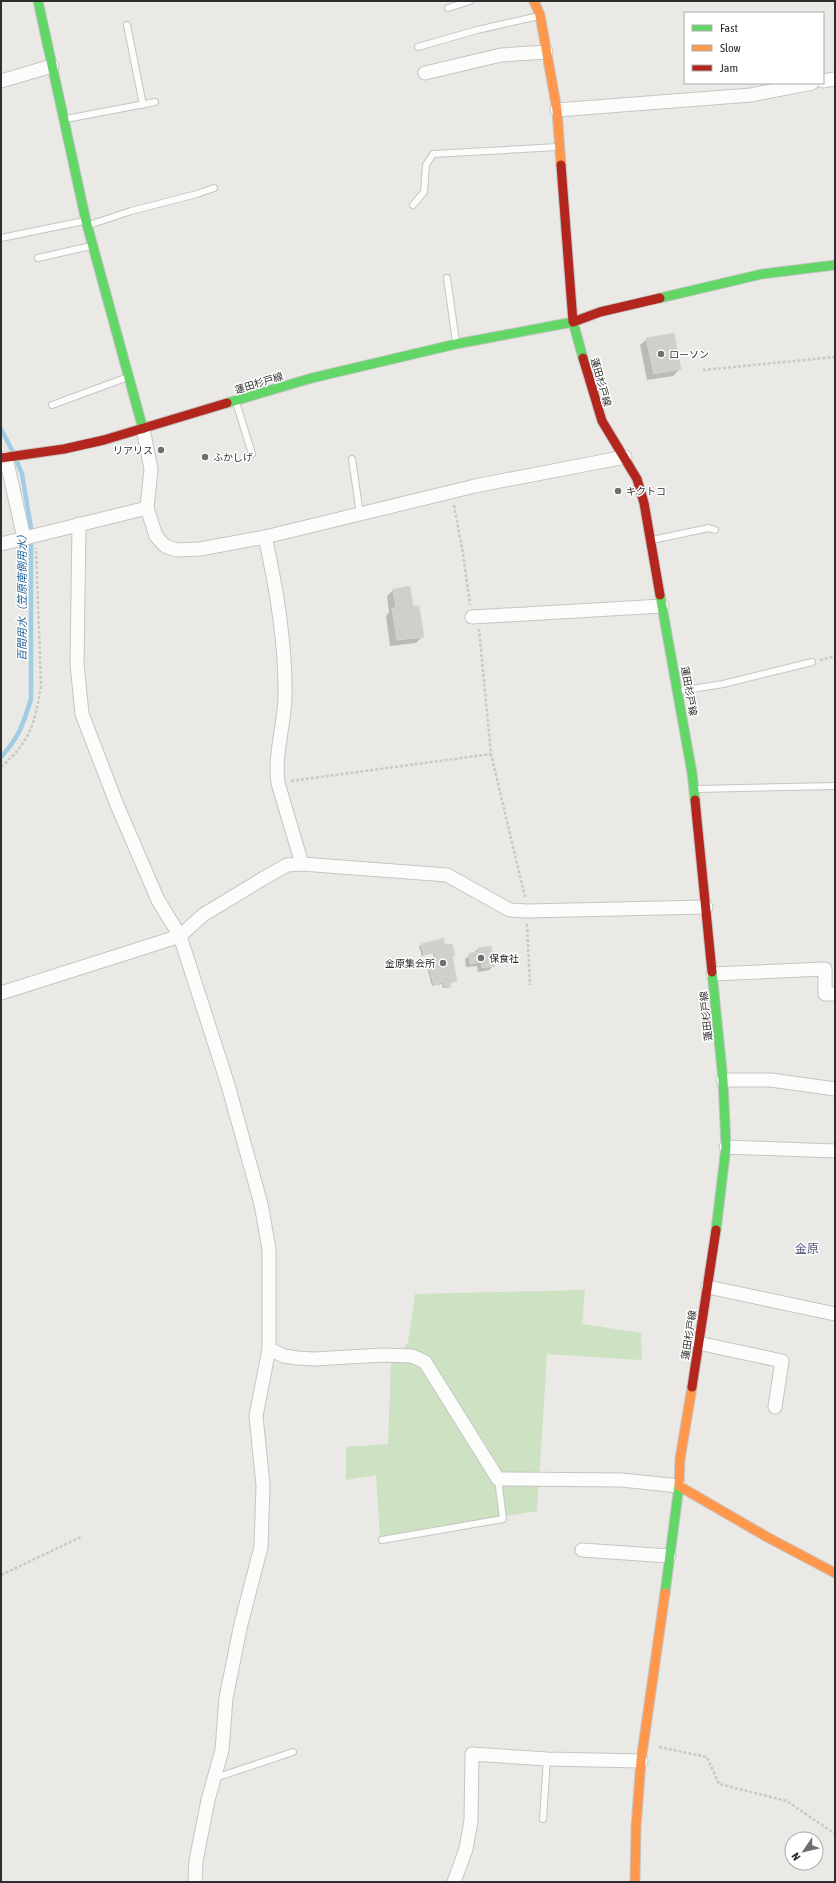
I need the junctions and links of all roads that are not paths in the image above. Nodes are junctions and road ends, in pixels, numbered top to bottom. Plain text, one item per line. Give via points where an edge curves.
1 (38, 1) edge
2 (470, 1) edge
3 (534, 1) edge
4 (448, 8) dead end
5 (540, 15) junction
6 (128, 26) dead end
7 (418, 47) dead end
8 (546, 52) junction
9 (52, 66) junction
10 (425, 73) dead end
11 (835, 79) edge
12 (1, 81) edge
13 (824, 81) edge
14 (807, 84) edge
15 (155, 102) dead end
16 (143, 105) junction
17 (557, 110) junction
18 (64, 120) junction
19 (558, 146) junction
20 (214, 188) dead end
21 (413, 205) dead end
22 (86, 223) junction
23 (1, 238) edge
24 (92, 246) junction
25 (38, 258) dead end
26 (835, 265) edge
27 (447, 278) dead end
28 (573, 322) junction
29 (456, 344) junction
30 (128, 377) junction
31 (236, 401) junction
32 (52, 406) dead end
33 (143, 429) junction
34 (252, 454) dead end
35 (626, 457) junction
36 (4, 458) edge
37 (352, 459) dead end
38 (147, 508) junction
39 (360, 514) junction
40 (79, 524) junction
41 (715, 530) dead end
42 (30, 537) junction
43 (265, 537) junction
44 (651, 540) junction
45 (1, 544) edge
46 (662, 606) junction
47 (475, 617) road end
48 (812, 662) road end
49 (678, 692) junction
50 (835, 786) edge
51 (694, 789) junction
52 (302, 864) junction
53 (706, 907) junction
54 (180, 936) junction
55 (713, 974) junction
56 (1, 993) edge
57 (835, 994) edge
58 (723, 1080) junction
59 (835, 1089) edge
60 (726, 1147) junction
61 (835, 1151) edge
62 (708, 1287) junction
63 (835, 1314) edge
64 (698, 1343) junction
65 (269, 1349) junction
66 (775, 1407) dead end
67 (498, 1480) junction
68 (678, 1486) junction
69 (382, 1540) dead end
70 (582, 1550) dead end
71 (669, 1556) junction
72 (835, 1573) edge
73 (293, 1752) dead end
74 (547, 1759) junction
75 (641, 1761) junction
76 (214, 1779) junction
77 (543, 1819) dead end
78 (195, 1882) edge
79 (454, 1882) edge
80 (635, 1882) edge

1 - 9 main road
2 - 4 lane
3 - 5 main road
5 - 7 lane
5 - 8 main road
6 - 16 lane
8 - 10 street via 501,55
8 - 17 main road
9 - 12 street
9 - 18 main road
11 - 13 street
14 - 17 street via 751,95
15 - 16 lane
16 - 18 lane
17 - 19 main road
18 - 22 main road
19 - 21 lane via 433,154 426,164 424,192
19 - 28 main road
20 - 22 lane
22 - 23 lane
22 - 24 main road
24 - 25 lane
24 - 30 main road
26 - 28 main road via 762,274 600,312
27 - 29 lane
28 - 29 main road, 蓮田杉戸線
28 - 35 main road, 蓮田杉戸線 via 597,409
29 - 31 main road, 蓮田杉戸線 via 312,378
30 - 32 lane
30 - 33 main road
31 - 33 main road, 蓮田杉戸線
31 - 34 lane
33 - 36 main road, 蓮田杉戸線 via 64,449
33 - 38 street via 151,469
35 - 39 street via 452,492
35 - 44 main road, 蓮田杉戸線 via 637,478
36 - 42 street
37 - 39 lane
38 - 40 street
38 - 43 street via 156,536 165,546 177,550 200,549
39 - 43 street
40 - 42 street
40 - 54 street via 77,664 82,714 117,805 155,892
41 - 44 lane via 709,528
42 - 45 street
43 - 52 street via 280,610 285,679 276,770
44 - 46 main road, 蓮田杉戸線
46 - 47 street
46 - 49 main road, 蓮田杉戸線
48 - 49 lane via 723,684
49 - 51 main road, 蓮田杉戸線
50 - 51 lane
51 - 53 main road, 蓮田杉戸線
52 - 53 street via 447,874 510,910
52 - 54 street via 287,865 264,878 203,915
53 - 55 main road, 蓮田杉戸線
54 - 56 street
54 - 65 street via 228,1085 262,1204 269,1249
55 - 57 street via 825,968 825,994
55 - 58 main road, 蓮田杉戸線
58 - 59 street via 771,1080
58 - 60 main road, 蓮田杉戸線
60 - 61 street
60 - 62 main road, 蓮田杉戸線
62 - 63 street
62 - 64 main road, 蓮田杉戸線
64 - 66 street via 782,1361
64 - 68 main road, 蓮田杉戸線
65 - 67 street via 284,1356 297,1358 412,1356 425,1362
65 - 76 street via 256,1416 263,1485 261,1547 239,1631 226,1698 222,1750
67 - 68 street via 622,1480
67 - 69 lane via 503,1519
68 - 71 main road, 蓮田杉戸線
68 - 72 main road
70 - 71 street
71 - 75 main road, 蓮田杉戸線
73 - 76 lane
74 - 75 street
74 - 77 lane
74 - 79 street via 472,1754 471,1821 466,1849
75 - 80 main road, 蓮田杉戸線
76 - 78 street via 196,1861

